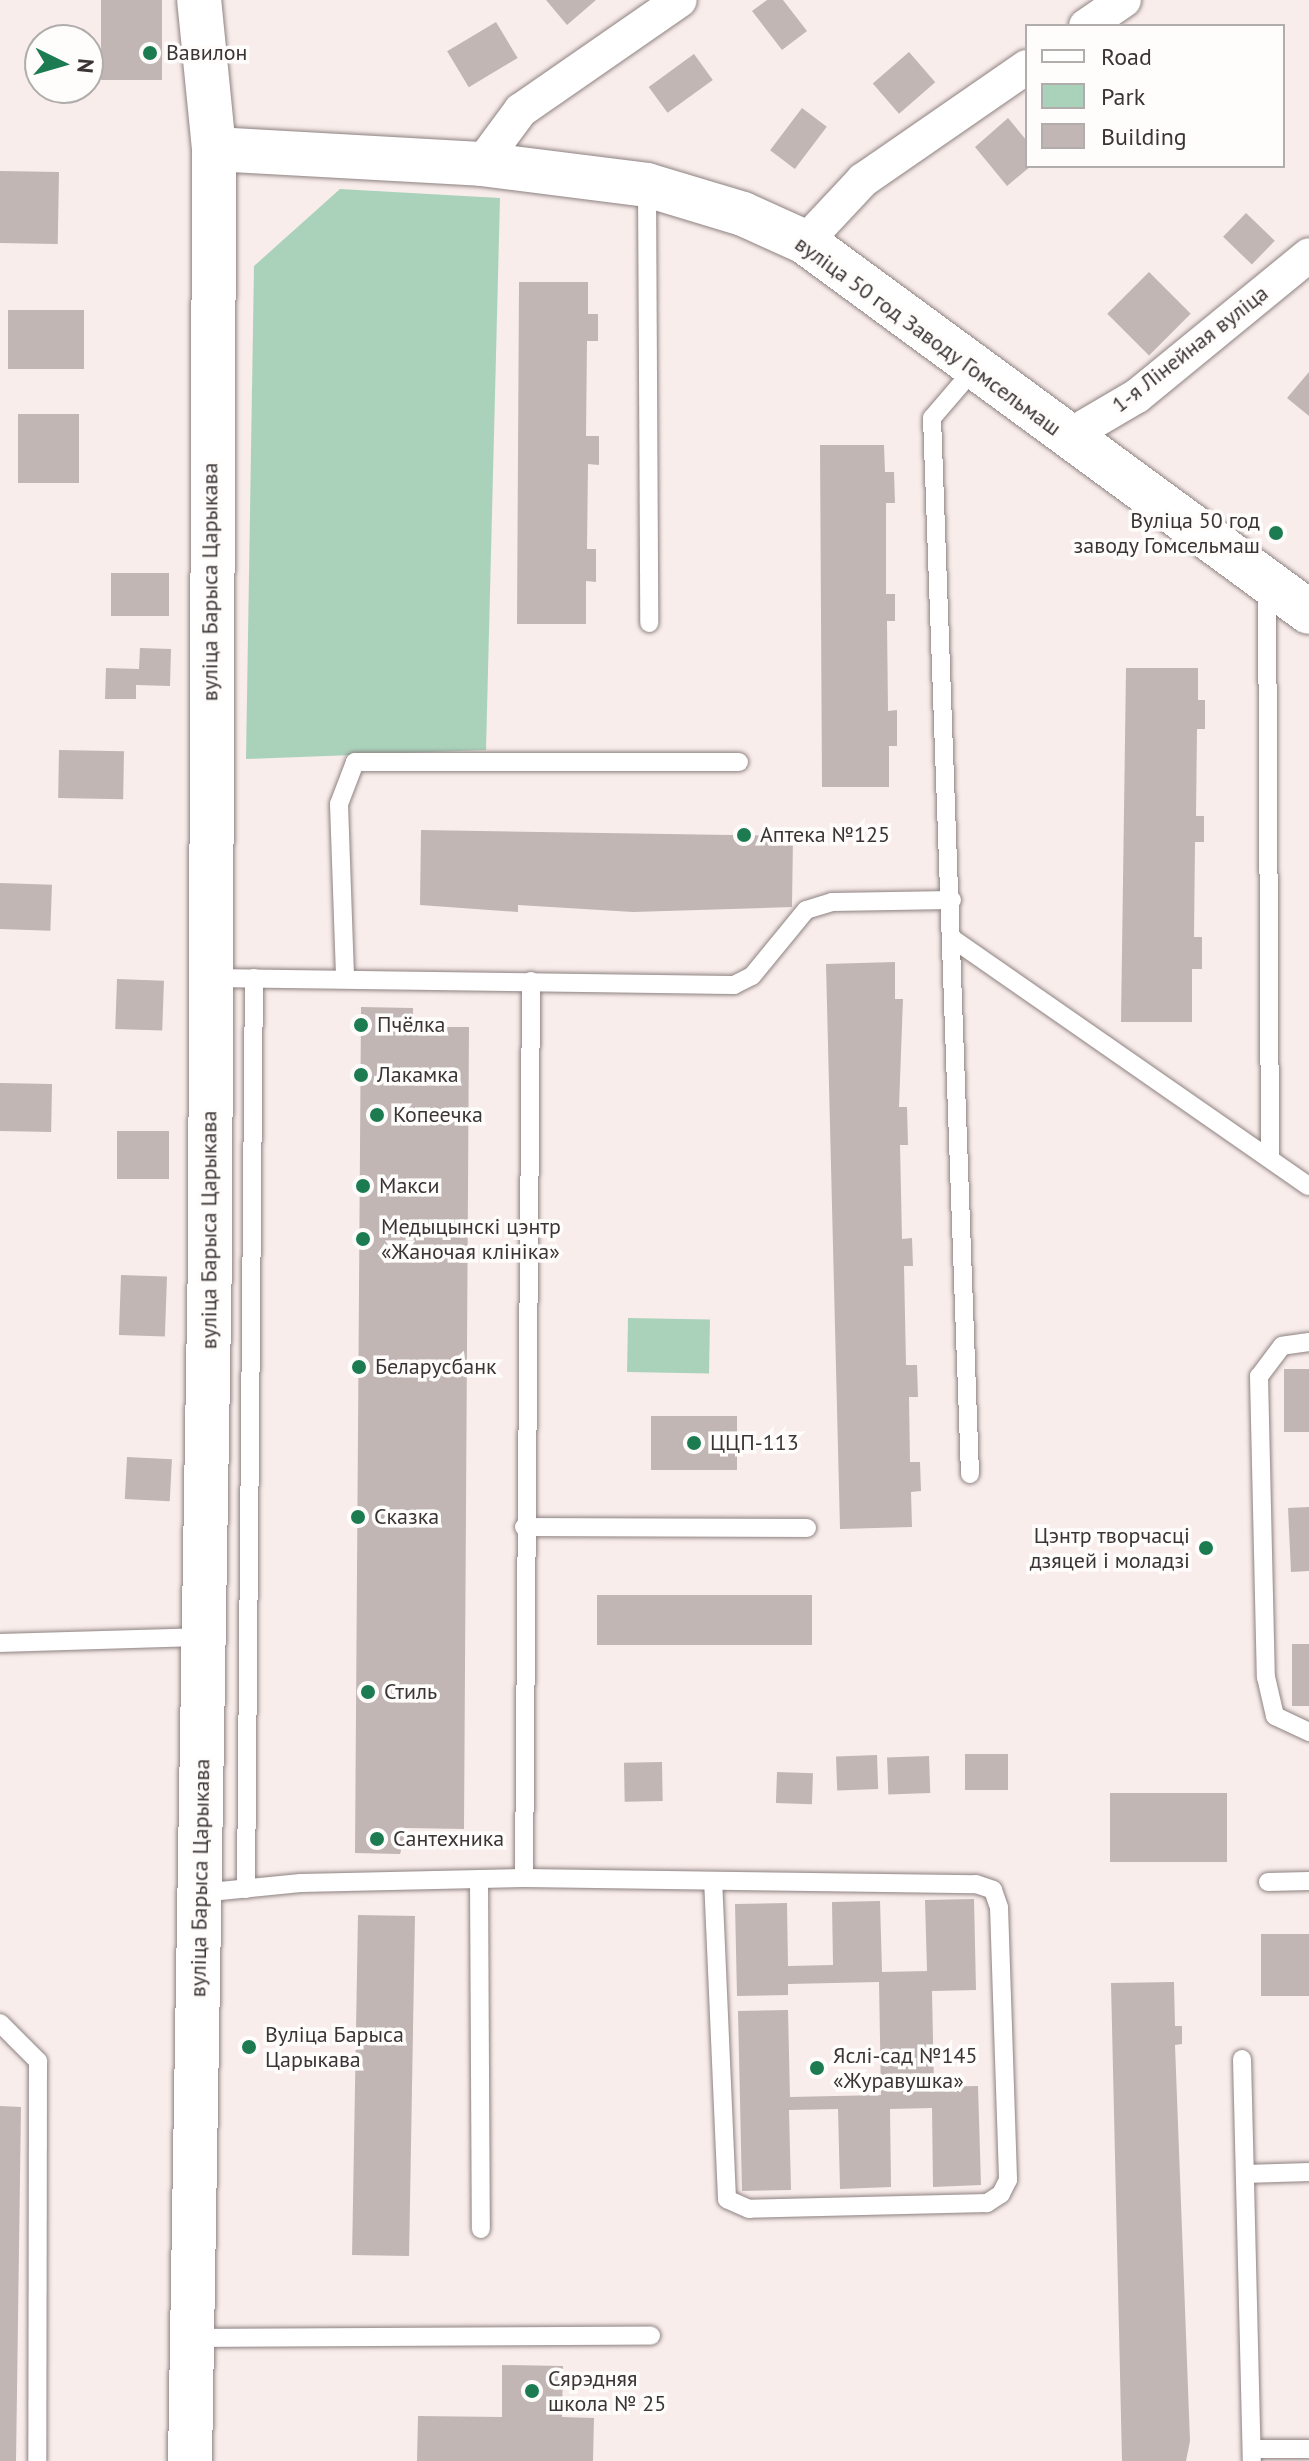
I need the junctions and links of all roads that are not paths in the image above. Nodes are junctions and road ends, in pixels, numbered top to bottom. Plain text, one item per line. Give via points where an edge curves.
1 (199, 0) edge
2 (680, 0) edge
3 (1124, 0) edge
4 (1089, 24) edge
5 (1025, 68) edge
6 (214, 149) junction
7 (481, 164) junction
8 (647, 185) junction
9 (805, 242) junction
10 (1309, 255) edge
11 (974, 369) junction
12 (1067, 437) junction
13 (1267, 580) junction
14 (1309, 612) edge
15 (649, 623) dead end
16 (739, 762) dead end
17 (952, 900) junction
18 (953, 939) junction
19 (345, 976) junction
20 (211, 978) junction
21 (254, 978) junction
22 (531, 981) junction
23 (1270, 1158) junction
24 (1309, 1186) edge
25 (1309, 1342) edge
26 (970, 1474) dead end
27 (524, 1527) junction
28 (807, 1528) dead end
29 (206, 1637) junction
30 (0, 1643) edge
31 (1309, 1732) edge
32 (524, 1878) junction
33 (479, 1879) junction
34 (713, 1881) junction
35 (1309, 1881) edge
36 (1268, 1882) dead end
37 (246, 1889) junction
38 (200, 1893) junction
39 (0, 2023) edge
40 (1242, 2059) dead end
41 (1309, 2172) edge
42 (1245, 2174) junction
43 (481, 2229) dead end
44 (651, 2336) dead end
45 (190, 2338) junction
46 (1309, 2449) edge
47 (1252, 2455) edge
48 (37, 2461) edge
49 (190, 2461) edge

1 - 6 main road, вуліца Барыса Царыкава
2 - 7 street via 521,110
3 - 4 street
5 - 9 street via 863,180
6 - 7 main road, вуліца 50 год Заводу Гомсельмаш
6 - 20 main road, вуліца Барыса Царыкава
7 - 8 main road, вуліца 50 год Заводу Гомсельмаш
8 - 9 main road, вуліца 50 год Заводу Гомсельмаш via 714,203
8 - 15 lane
9 - 11 main road, вуліца 50 год Заводу Гомсельмаш
10 - 12 street, 1-я Лінейная вуліца via 1137,396
11 - 12 main road, вуліца 50 год Заводу Гомсельмаш
11 - 17 lane via 932,418
12 - 13 main road, вуліца 50 год Заводу Гомсельмаш
13 - 14 main road, вуліца 50 год Заводу Гомсельмаш
13 - 23 lane
16 - 19 lane via 355,762 339,804
17 - 18 lane
17 - 22 lane via 832,902 806,910 752,976 734,985
18 - 23 lane
18 - 26 lane
19 - 21 lane
19 - 22 lane
20 - 21 lane
20 - 29 main road, вуліца Барыса Царыкава
21 - 37 lane
22 - 27 lane
23 - 24 lane
25 - 31 lane via 1282,1346 1259,1376 1266,1677 1275,1716
27 - 28 lane
27 - 32 lane
29 - 30 lane
29 - 38 main road, вуліца Барыса Царыкава
32 - 33 lane
32 - 34 lane
33 - 37 lane
33 - 43 lane
34 - 34 lane via 727,2199 749,2209 987,2203 1001,2194 1008,2165 999,1907 993,1890 976,1884
35 - 36 lane
37 - 38 lane
38 - 45 main road, вуліца Барыса Царыкава
39 - 48 lane via 38,2061
40 - 42 lane
41 - 42 lane
42 - 47 lane
44 - 45 lane
45 - 49 main road, вуліца Барыса Царыкава
46 - 47 lane

